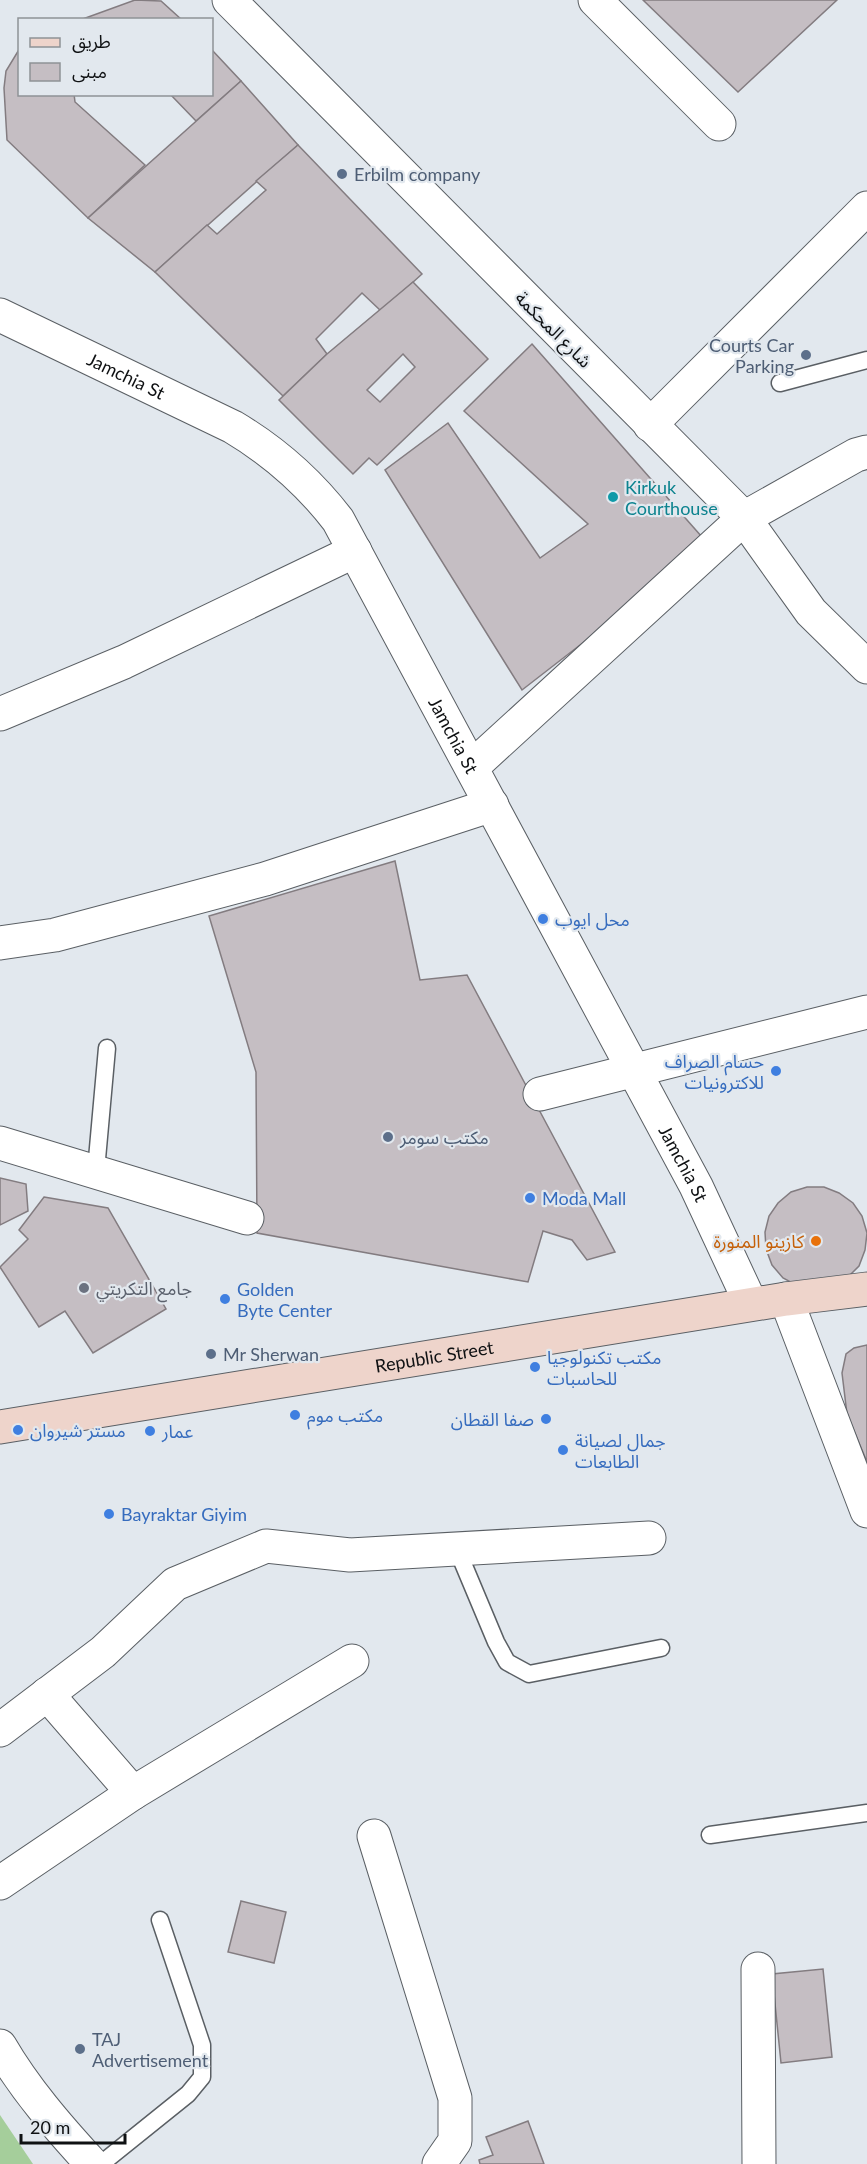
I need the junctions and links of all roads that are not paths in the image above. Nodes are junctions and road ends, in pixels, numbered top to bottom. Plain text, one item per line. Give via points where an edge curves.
1 (229, 0) edge
2 (595, 0) edge
3 (719, 124) dead end
4 (867, 208) edge
5 (0, 315) edge
6 (867, 360) edge
7 (780, 382) dead end
8 (650, 425) junction
9 (867, 452) edge
10 (744, 518) junction
11 (356, 551) junction
12 (867, 667) edge
13 (0, 714) edge
14 (472, 767) junction
15 (492, 805) junction
16 (0, 943) edge
17 (867, 1012) edge
18 (107, 1048) dead end
19 (634, 1071) junction
20 (540, 1094) dead end
21 (0, 1143) edge
22 (96, 1170) junction
23 (248, 1218) dead end
24 (867, 1289) edge
25 (786, 1299) junction
26 (751, 1304) junction
27 (0, 1427) edge
28 (867, 1511) edge
29 (649, 1538) dead end
30 (456, 1549) junction
31 (661, 1648) dead end
32 (352, 1661) dead end
33 (47, 1694) junction
34 (0, 1730) edge
35 (133, 1793) junction
36 (867, 1813) edge
37 (710, 1835) dead end
38 (374, 1836) dead end
39 (0, 1883) edge
40 (160, 1920) dead end
41 (758, 1969) dead end
42 (0, 2046) edge
43 (92, 2164) edge
44 (101, 2164) edge
45 (439, 2164) edge
46 (759, 2164) edge

1 - 8 street, شارع المحكمة
2 - 3 street
4 - 8 street
5 - 11 street, Jamchia St via 263,445 316,492
6 - 7 lane
8 - 10 street, شارع المحكمة
9 - 10 street
10 - 12 street, شارع المحكمة via 811,612
10 - 14 street
11 - 13 street via 124,662
11 - 14 street, Jamchia St
14 - 15 street, Jamchia St
15 - 16 street via 265,879 55,935
15 - 19 street, Jamchia St
17 - 19 street
18 - 22 lane
19 - 20 street
19 - 26 street, Jamchia St via 696,1186
21 - 22 street
22 - 23 street
24 - 25 street, Republic Street
25 - 26 street, Republic Street
25 - 28 street
26 - 27 street, Republic Street
29 - 30 street
30 - 31 lane via 507,1662 529,1674
30 - 33 street via 350,1555 266,1546 175,1584 104,1652
32 - 35 street
33 - 34 street
33 - 35 street
35 - 39 street
36 - 37 lane
38 - 45 street via 455,2098 455,2141
40 - 44 lane via 202,2045 202,2077 188,2094
41 - 46 street
42 - 43 street via 38,2101

